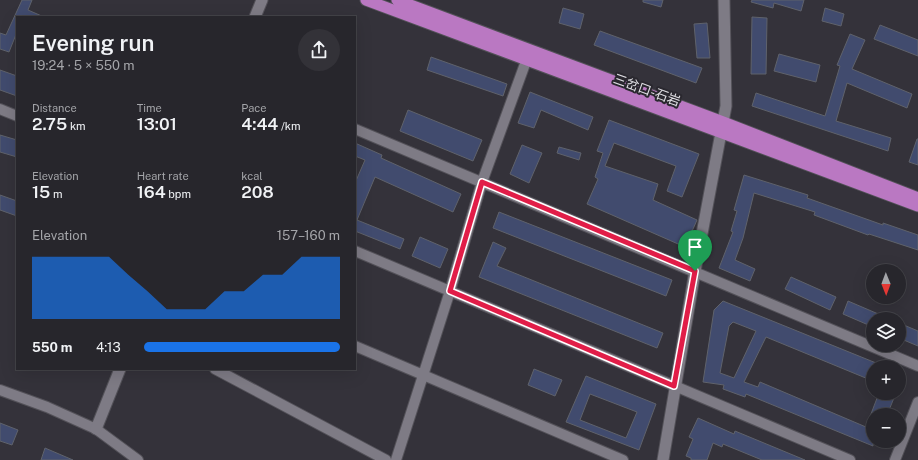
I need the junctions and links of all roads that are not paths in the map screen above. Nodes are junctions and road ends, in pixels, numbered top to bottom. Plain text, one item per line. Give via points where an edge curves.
1 (262, 0) edge
2 (366, 0) edge
3 (397, 0) edge
4 (724, 0) edge
5 (255, 16) edge
6 (528, 55) junction
7 (0, 109) edge
8 (16, 116) edge
9 (722, 128) junction
10 (356, 129) edge
11 (482, 182) junction
12 (918, 198) edge
13 (918, 206) edge
14 (356, 251) edge
15 (695, 271) junction
16 (450, 291) junction
17 (356, 346) edge
18 (918, 366) edge
19 (120, 370) edge
20 (217, 370) edge
21 (424, 375) junction
22 (674, 386) junction
23 (0, 390) edge
24 (918, 402) edge
25 (96, 429) junction
26 (138, 460) edge
27 (386, 460) edge
28 (396, 460) edge
29 (623, 460) edge
30 (663, 460) edge
31 (850, 460) edge
32 (895, 460) edge

1 - 5 street
2 - 6 highway, 三岔口-石岩
3 - 6 highway, 三岔口-石岩
4 - 9 street via 726,106
6 - 9 highway, 三岔口-石岩
6 - 11 street
7 - 8 street
9 - 12 highway, 三岔口-石岩
9 - 13 highway, 三岔口-石岩
9 - 15 street
10 - 11 street
11 - 15 street
11 - 16 street
14 - 16 street
15 - 18 street
15 - 22 street
16 - 21 street
16 - 22 street
17 - 21 street
19 - 25 street
20 - 27 street
21 - 28 street
21 - 29 street
22 - 30 street
22 - 31 street
23 - 25 street
24 - 32 street
25 - 26 street

